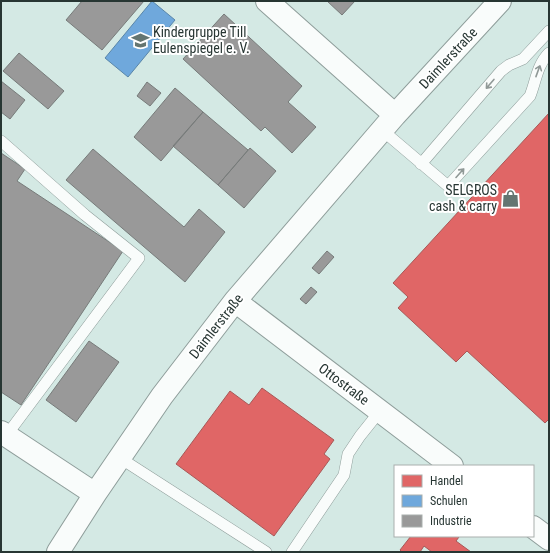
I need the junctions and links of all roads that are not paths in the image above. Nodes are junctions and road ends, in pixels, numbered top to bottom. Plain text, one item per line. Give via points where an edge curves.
1 (267, 1) edge
2 (500, 1) edge
3 (549, 31) edge
4 (549, 53) edge
5 (389, 123) junction
6 (1, 142) edge
7 (421, 164) junction
8 (235, 301) junction
9 (380, 411) junction
10 (4, 434) edge
11 (120, 458) junction
12 (451, 465) edge
13 (95, 494) junction
14 (534, 528) edge
15 (549, 539) edge
16 (58, 552) edge
17 (266, 552) edge
18 (292, 552) edge

1 - 5 street
2 - 5 street, Daimlerstraße
3 -> 7 lane via 523,59 501,71
7 -> 4 lane via 448,186 530,96 538,71
5 - 7 lane
5 - 8 street, Daimlerstraße
6 - 10 lane via 139,258
8 - 9 street, Ottostraße
8 - 11 street, Daimlerstraße via 162,396
9 - 12 street, Ottostraße
9 - 18 lane via 348,454 344,475
10 - 13 street
11 - 13 street, Daimlerstraße
11 - 17 lane
13 - 16 street, Daimlerstraße
14 - 15 street

